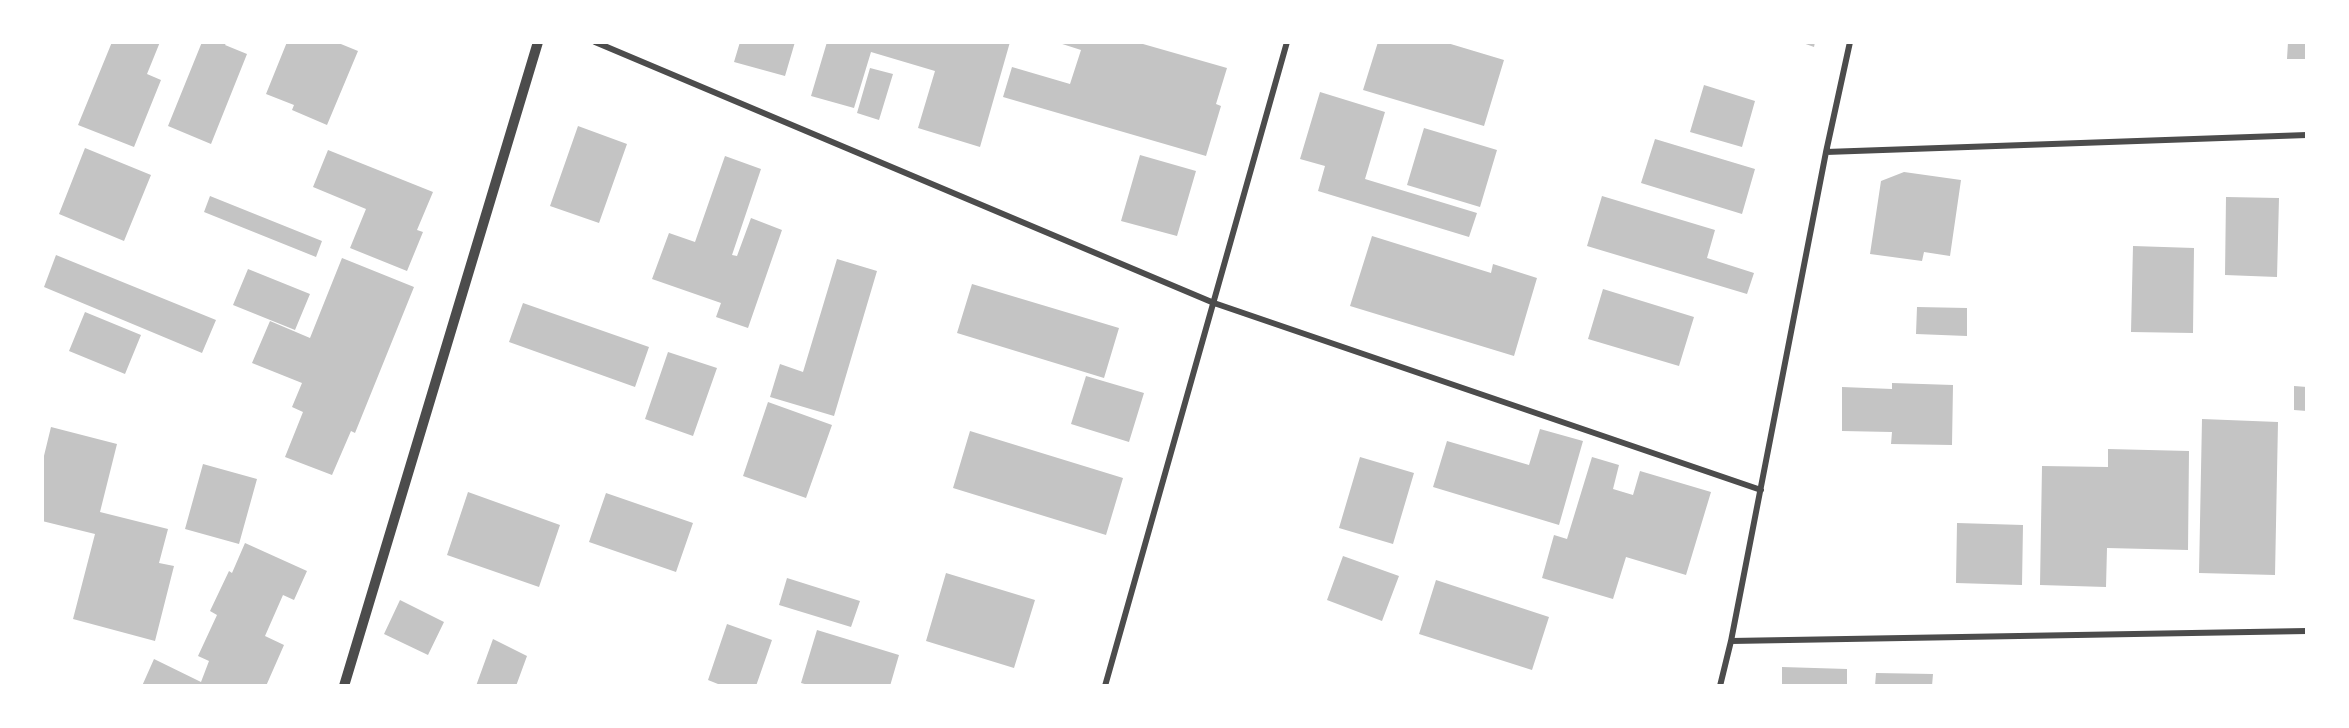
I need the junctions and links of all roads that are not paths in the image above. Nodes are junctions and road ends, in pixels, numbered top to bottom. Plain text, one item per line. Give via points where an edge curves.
1 (538, 42) edge
2 (595, 42) edge
3 (1287, 42) edge
4 (1850, 42) edge
5 (2307, 135) edge
6 (1826, 152) junction
7 (1214, 303) junction
8 (1761, 490) junction
9 (2307, 631) edge
10 (1731, 641) junction
11 (344, 686) edge
12 (1106, 686) edge
13 (1720, 686) edge

1 - 11 street
2 - 7 street
3 - 7 street
4 - 6 street
5 - 6 street
6 - 8 street
7 - 8 street
7 - 12 street
8 - 10 street
9 - 10 street
10 - 13 street

